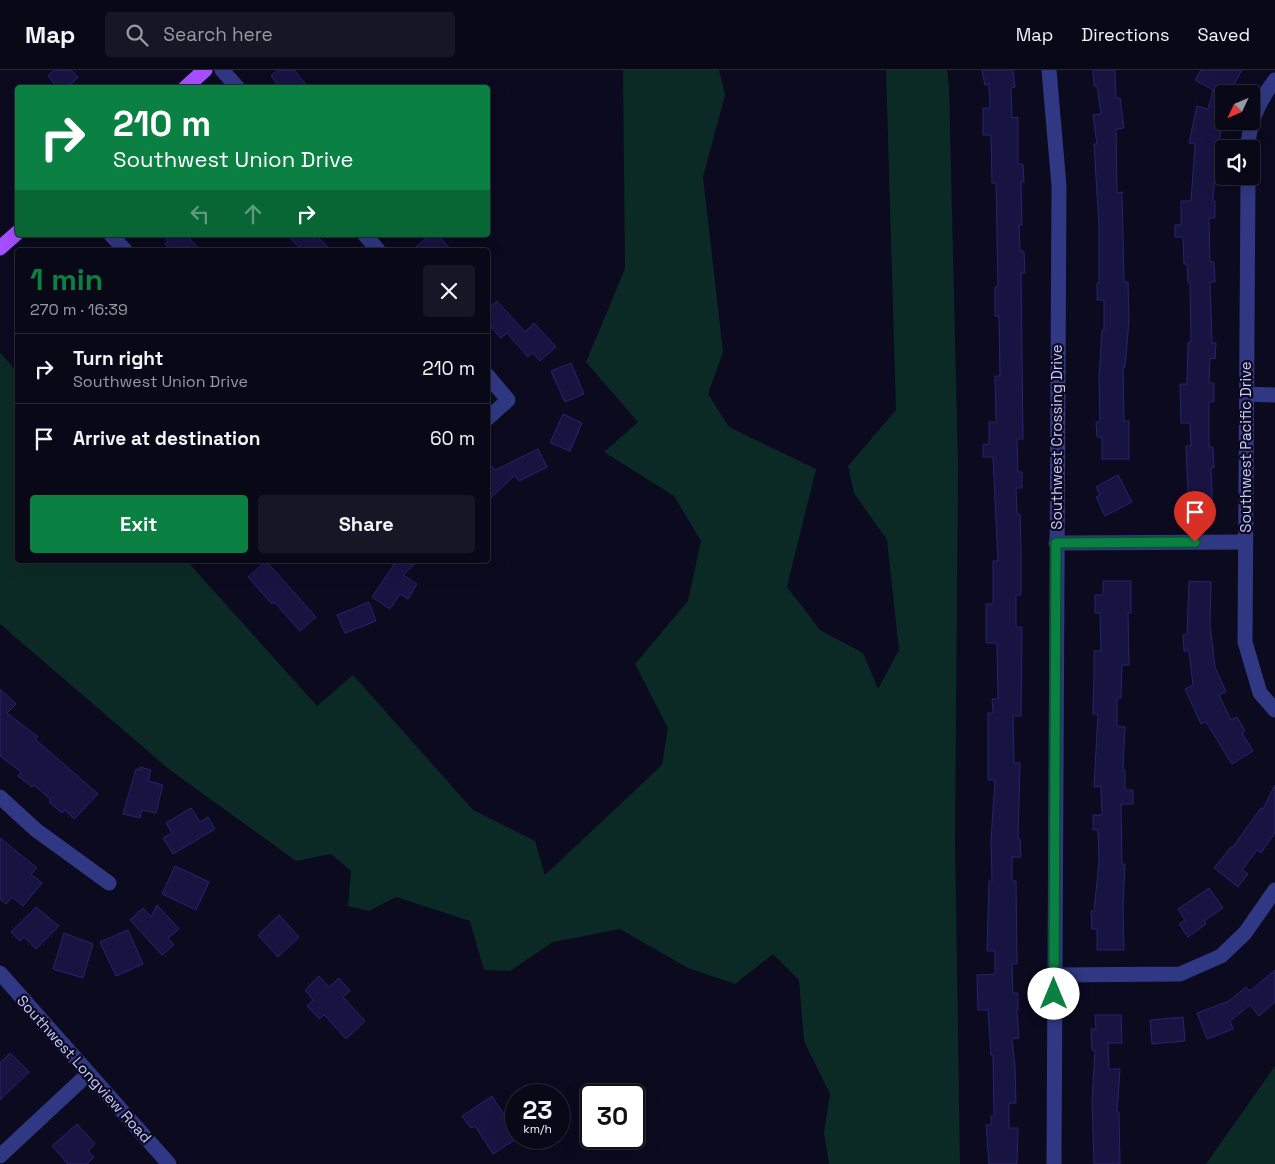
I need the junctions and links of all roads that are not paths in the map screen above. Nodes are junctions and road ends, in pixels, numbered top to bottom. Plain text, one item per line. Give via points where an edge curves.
1 (205, 70) edge
2 (222, 70) edge
3 (1049, 70) edge
4 (1275, 80) edge
5 (188, 85) edge
6 (235, 85) edge
7 (1248, 140) edge
8 (1248, 185) edge
9 (15, 235) edge
10 (113, 237) edge
11 (367, 237) edge
12 (0, 248) edge
13 (122, 248) edge
14 (376, 248) edge
15 (490, 378) edge
16 (1246, 394) junction
17 (1275, 395) edge
18 (490, 416) edge
19 (1245, 542) junction
20 (1056, 543) junction
21 (1275, 710) edge
22 (0, 797) edge
23 (109, 883) dead end
24 (1275, 890) edge
25 (0, 974) edge
26 (1054, 975) junction
27 (88, 1074) junction
28 (0, 1156) edge
29 (169, 1164) edge
30 (1054, 1164) edge

1 - 5 main road
2 - 6 street
3 - 20 street, Southwest Crossing Drive via 1058,186
4 - 7 street via 1262,97
8 - 16 street, Southwest Pacific Drive
9 - 12 main road
10 - 13 street
11 - 14 street
15 - 18 street via 508,400
16 - 17 street
16 - 19 street, Southwest Pacific Drive
19 - 20 street
19 - 21 street, Southwest Pacific Drive via 1244,642 1260,693
20 - 26 street, Southwest Crossing Drive
22 - 23 street via 36,830
24 - 26 street via 1245,934 1222,956 1180,974
25 - 27 street, Southwest Longview Road
26 - 30 street, Southwest Crossing Drive
27 - 28 street
27 - 29 street, Southwest Longview Road

